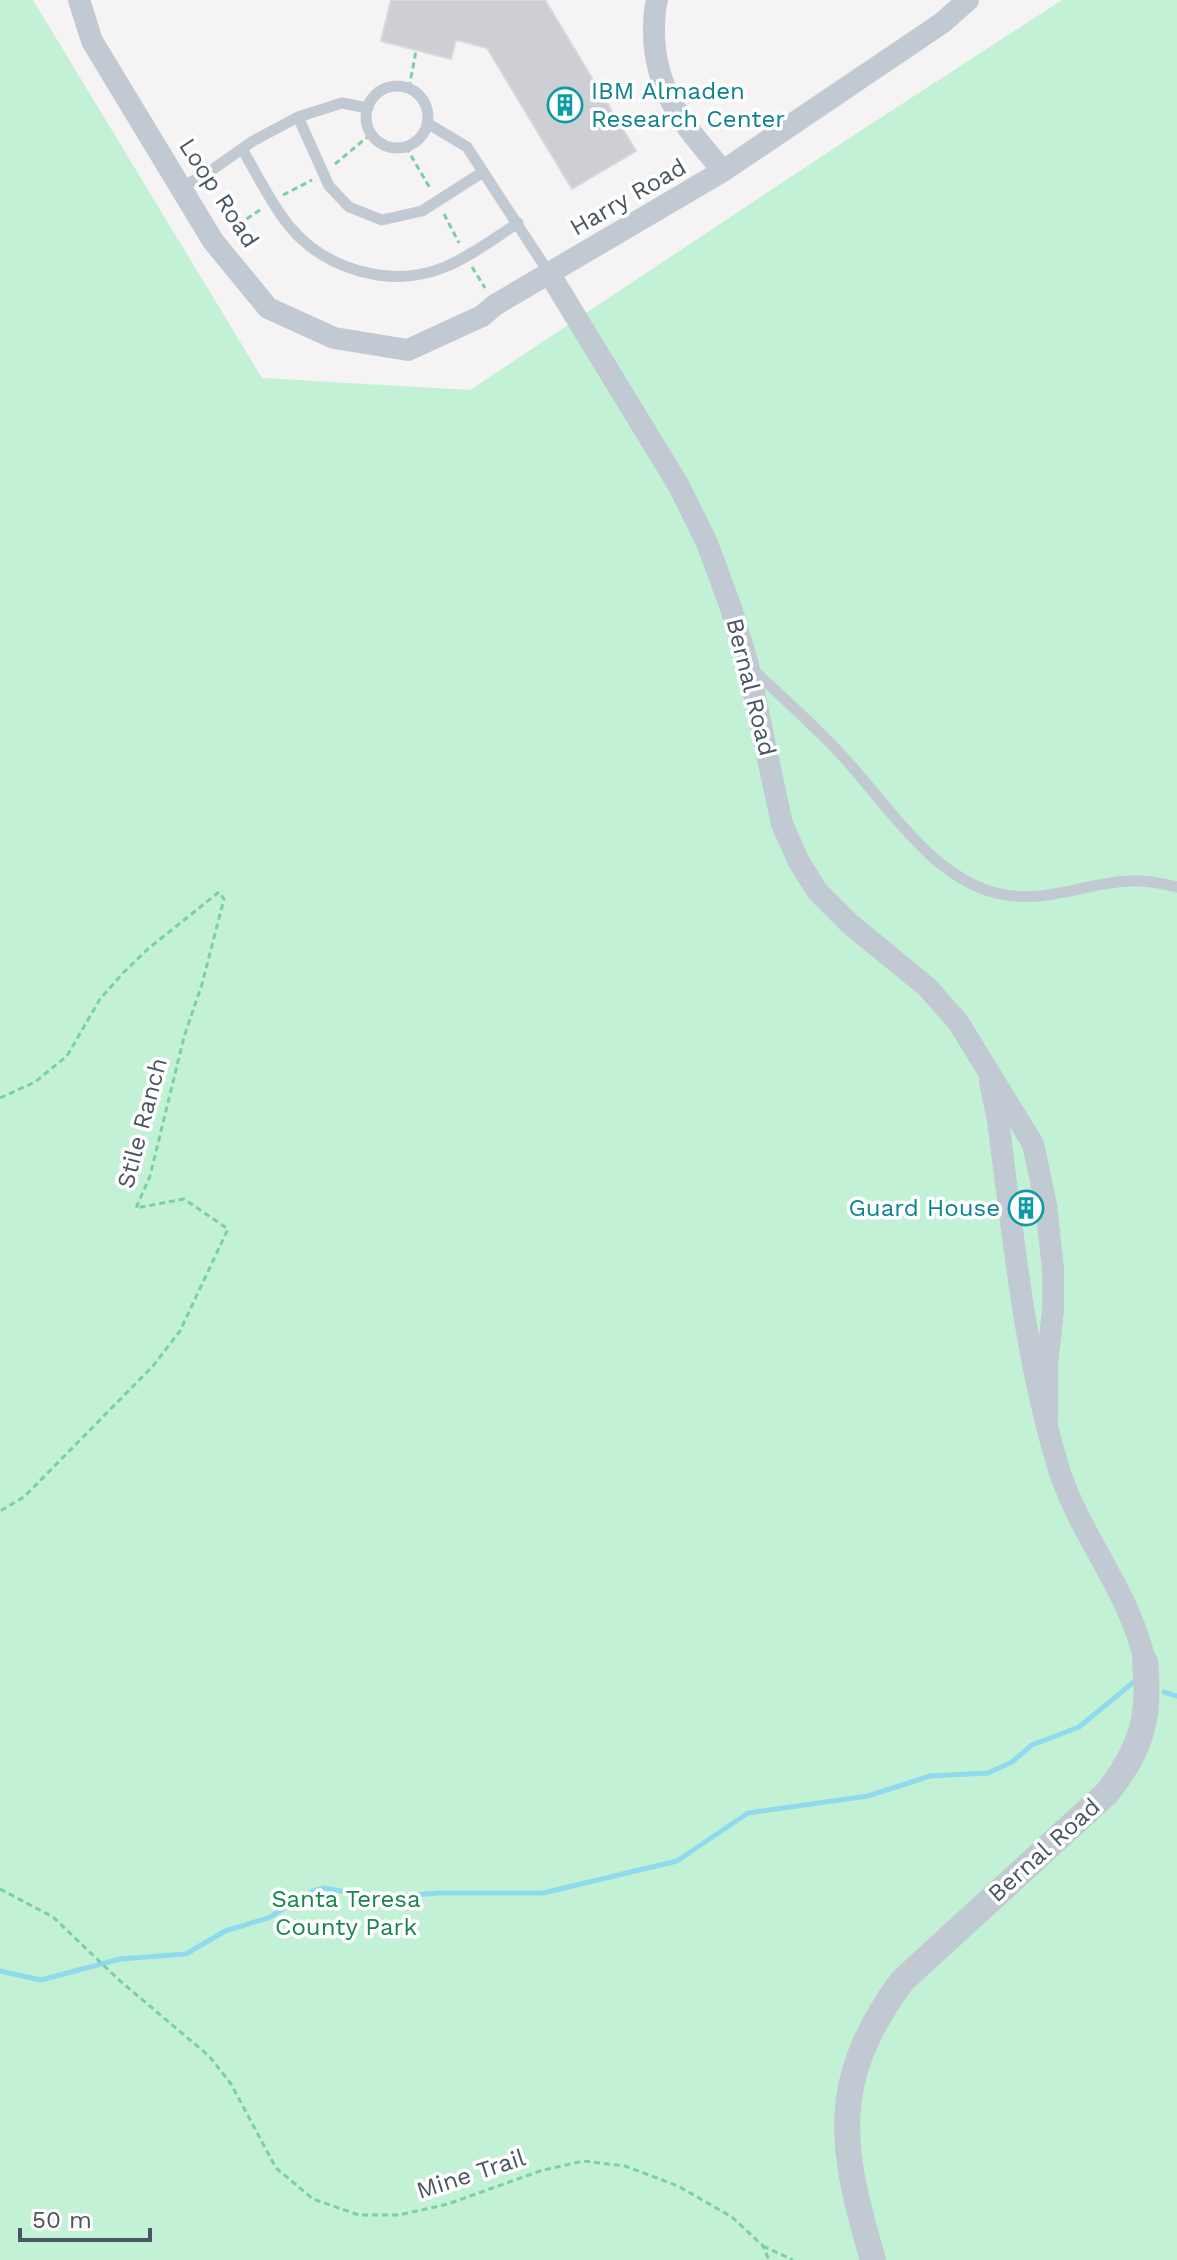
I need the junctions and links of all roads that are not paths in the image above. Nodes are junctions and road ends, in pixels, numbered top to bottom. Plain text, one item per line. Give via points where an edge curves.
1 (79, 0) edge
2 (657, 0) edge
3 (968, 0) edge
4 (368, 108) junction
5 (298, 117) junction
6 (427, 123) junction
7 (242, 149) junction
8 (723, 171) junction
9 (483, 172) junction
10 (182, 187) junction
11 (518, 223) junction
12 (549, 273) junction
13 (748, 665) junction
14 (1177, 887) edge
15 (988, 1068) junction
16 (1047, 1421) junction
17 (1145, 1662) joint
18 (873, 2260) edge

1 - 10 street, Loop Road via 92,41
2 - 8 street via 654,49 660,81 678,116
3 - 8 street, Harry Road
4 - 5 lane via 342,103
4 - 6 lane via 379,92 409,88 421,97
4 - 6 lane via 371,134 386,146 406,147 422,136
5 - 7 lane
5 - 9 lane via 329,186 349,207 382,220 422,211
6 - 9 lane via 467,147
7 - 10 lane
7 - 11 lane via 291,227 319,253 358,273 403,276 443,267
8 - 12 street, Harry Road
9 - 11 lane
10 - 12 street, Loop Road via 213,241 268,308 334,338 408,350 482,316
11 - 12 lane
12 - 13 street, Bernal Road via 679,486 707,543
13 - 14 lane via 835,748 923,847 971,883 1025,897 1129,881
13 - 15 street, Bernal Road via 782,824 798,860 817,891 850,924 927,987
15 - 16 street, Bernal Road via 1033,1371
15 - 16 street, Bernal Road via 1033,1144 1046,1205 1053,1269
16 - 17 street, Bernal Road via 1070,1501 1129,1608
17 - 18 street, Bernal Road via 1145,1721 1125,1769 1107,1793 902,1981 866,2039 854,2075 846,2143

